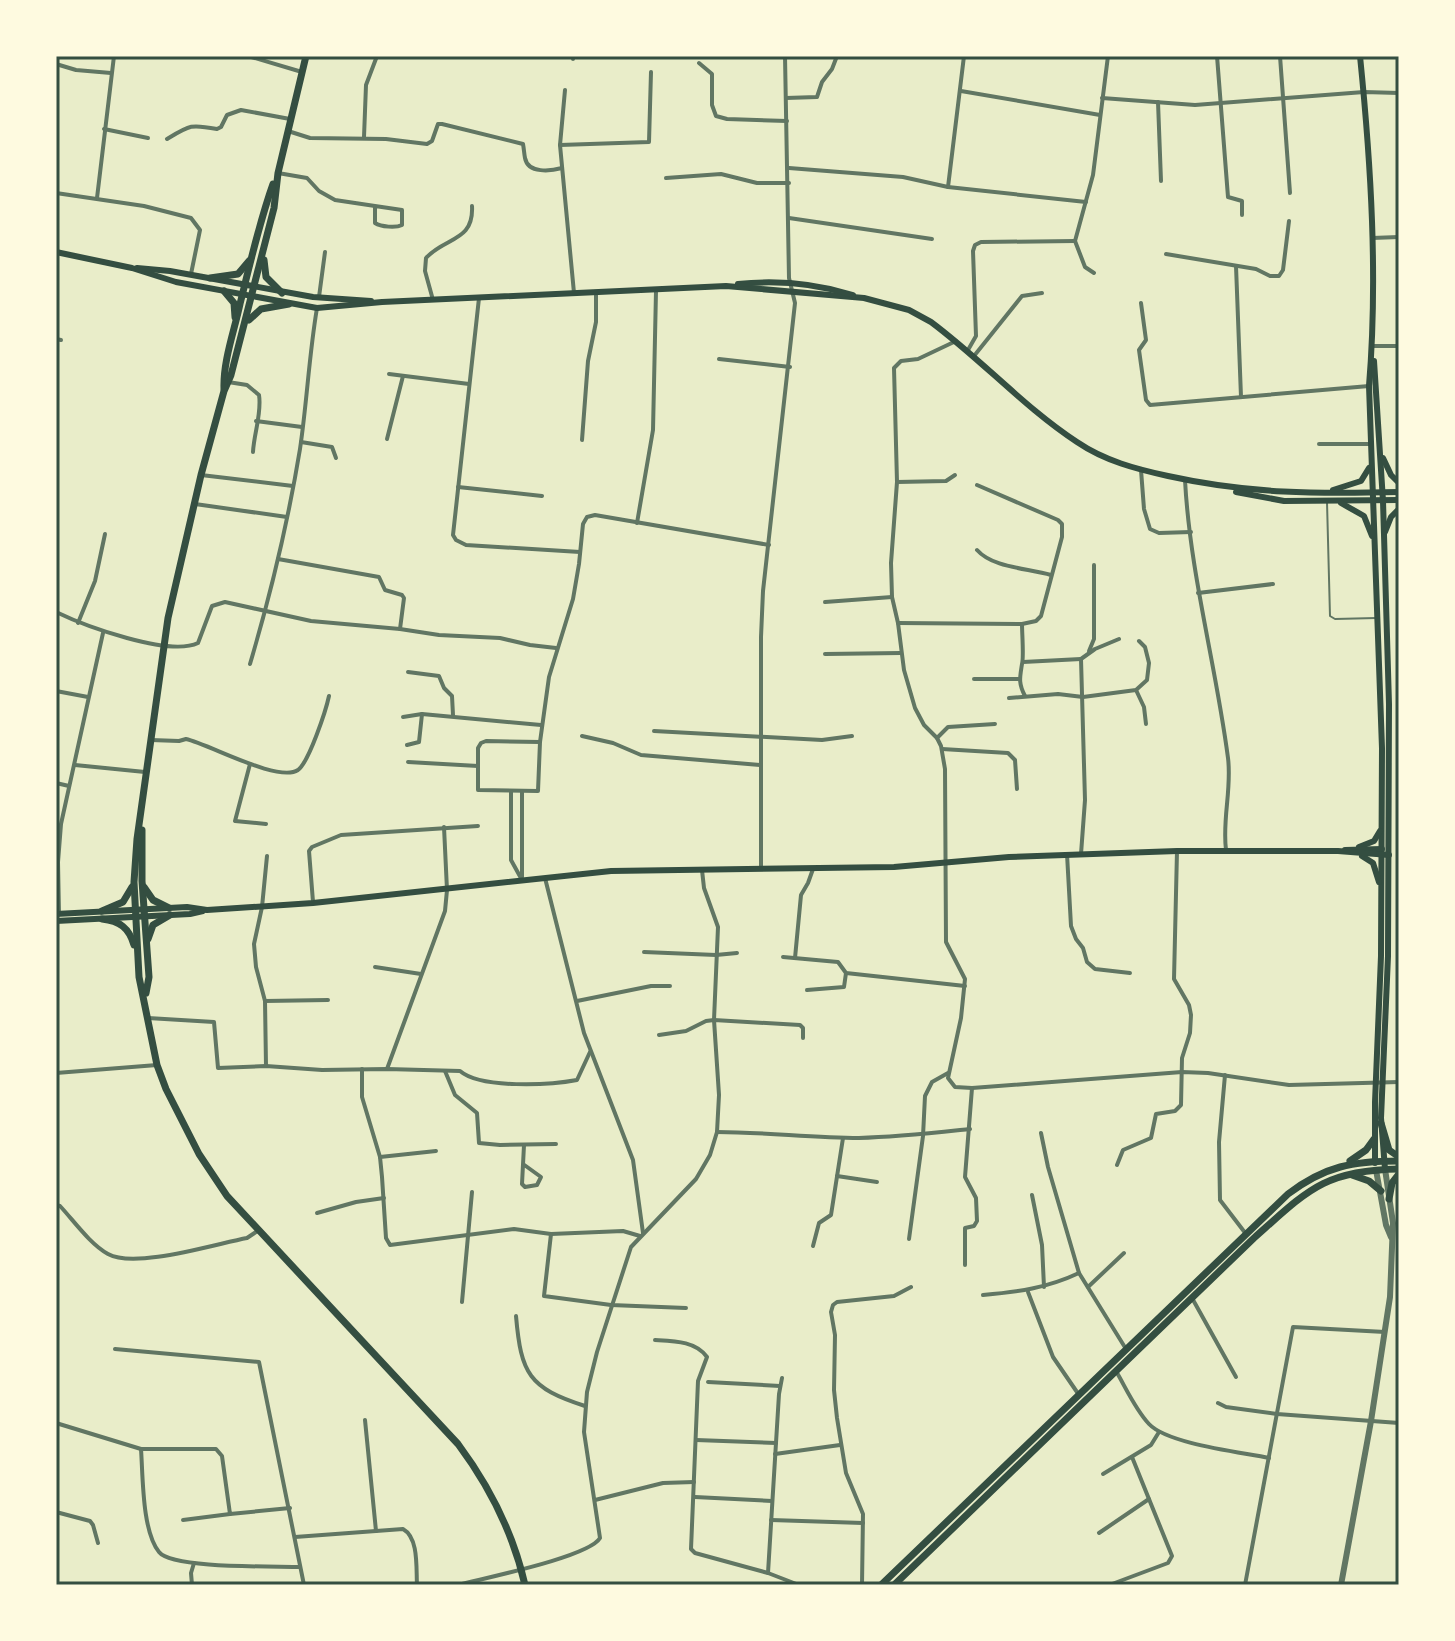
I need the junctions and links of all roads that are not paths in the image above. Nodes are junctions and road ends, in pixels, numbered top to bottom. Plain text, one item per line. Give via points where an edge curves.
1 (114, 56) edge
2 (248, 56) edge
3 (306, 56) edge
4 (377, 56) edge
5 (785, 56) edge
6 (837, 56) edge
7 (964, 56) edge
8 (1108, 56) edge
9 (1217, 56) edge
10 (1280, 56) edge
11 (1360, 56) edge
12 (699, 63) dead end
13 (56, 64) edge
14 (302, 72) junction
15 (651, 72) dead end
16 (111, 73) junction
17 (565, 90) dead end
18 (961, 91) junction
19 (1364, 92) junction
20 (1399, 93) edge
21 (786, 98) junction
22 (1102, 98) junction
23 (1283, 98) junction
24 (1158, 102) junction
25 (1221, 103) junction
26 (1100, 115) junction
27 (290, 119) junction
28 (787, 121) junction
29 (104, 129) junction
30 (288, 131) junction
31 (364, 137) junction
32 (148, 138) dead end
33 (167, 139) dead end
34 (560, 145) junction
35 (562, 168) junction
36 (789, 168) junction
37 (278, 173) junction
38 (666, 178) dead end
39 (1161, 181) dead end
40 (789, 183) junction
41 (948, 187) junction
42 (56, 193) edge
43 (1290, 193) dead end
44 (97, 198) junction
45 (1086, 202) junction
46 (375, 206) junction
47 (472, 206) dead end
48 (1242, 215) dead end
49 (789, 218) junction
50 (1289, 221) dead end
51 (1399, 237) edge
52 (1372, 238) junction
53 (932, 239) dead end
54 (1075, 241) junction
55 (254, 247) junction
56 (264, 249) junction
57 (56, 252) edge
58 (325, 252) dead end
59 (1166, 254) dead end
60 (1236, 266) junction
61 (132, 268) junction
62 (1094, 273) dead end
63 (191, 274) junction
64 (210, 278) junction
65 (791, 284) junction
66 (250, 286) junction
67 (726, 286) junction
68 (656, 288) junction
69 (224, 291) junction
70 (596, 292) junction
71 (282, 293) junction
72 (574, 293) junction
73 (793, 293) junction
74 (1042, 293) dead end
75 (247, 296) junction
76 (319, 297) junction
77 (479, 298) junction
78 (864, 298) junction
79 (433, 300) junction
80 (382, 302) junction
81 (1141, 303) dead end
82 (289, 304) junction
83 (317, 308) junction
84 (239, 328) junction
85 (956, 341) junction
86 (1373, 346) junction
87 (1399, 346) edge
88 (968, 350) junction
89 (974, 356) junction
90 (719, 359) dead end
91 (790, 367) junction
92 (389, 374) dead end
93 (403, 376) junction
94 (228, 382) junction
95 (469, 384) junction
96 (1369, 386) junction
97 (224, 391) junction
98 (1241, 397) junction
99 (256, 421) junction
100 (302, 427) junction
101 (387, 439) dead end
102 (582, 440) dead end
103 (301, 442) junction
104 (1319, 444) dead end
105 (1371, 448) junction
106 (1380, 451) junction
107 (253, 452) dead end
108 (336, 458) dead end
109 (1141, 470) junction
110 (201, 475) junction
111 (955, 475) dead end
112 (1185, 480) junction
113 (897, 482) junction
114 (1399, 483) edge
115 (977, 485) dead end
116 (293, 486) junction
117 (1213, 486) junction
118 (458, 487) junction
119 (1383, 492) junction
120 (1399, 492) edge
121 (1322, 494) junction
122 (542, 496) dead end
123 (1372, 497) junction
124 (1399, 500) edge
125 (1383, 501) junction
126 (1327, 502) junction
127 (1337, 502) junction
128 (195, 504) junction
129 (1399, 509) edge
130 (288, 517) junction
131 (637, 523) junction
132 (1191, 532) junction
133 (105, 534) dead end
134 (769, 545) junction
135 (1375, 547) junction
136 (1383, 547) junction
137 (977, 550) dead end
138 (580, 552) junction
139 (278, 559) junction
140 (1094, 565) dead end
141 (1051, 575) junction
142 (1273, 584) dead end
143 (1198, 593) junction
144 (892, 597) junction
145 (825, 602) dead end
146 (266, 611) junction
147 (56, 612) edge
148 (1377, 618) junction
149 (78, 623) junction
150 (898, 623) junction
151 (1022, 624) junction
152 (400, 629) junction
153 (103, 633) junction
154 (1119, 639) dead end
155 (1139, 641) dead end
156 (164, 644) junction
157 (557, 648) junction
158 (901, 653) junction
159 (1089, 653) junction
160 (825, 654) dead end
161 (1081, 659) junction
162 (1023, 662) junction
163 (250, 664) dead end
164 (408, 672) dead end
165 (974, 679) dead end
166 (1019, 679) junction
167 (1136, 690) junction
168 (56, 691) edge
169 (329, 696) dead end
170 (1025, 696) junction
171 (88, 697) junction
172 (1083, 697) junction
173 (1009, 698) dead end
174 (422, 714) junction
175 (453, 715) junction
176 (403, 717) dead end
177 (995, 724) dead end
178 (1146, 724) dead end
179 (541, 725) junction
180 (654, 731) dead end
181 (582, 736) dead end
182 (760, 736) junction
183 (852, 736) dead end
184 (937, 738) junction
185 (151, 740) junction
186 (540, 742) junction
187 (407, 745) dead end
188 (942, 749) junction
189 (408, 762) dead end
190 (250, 764) junction
191 (75, 765) junction
192 (760, 765) junction
193 (478, 766) junction
194 (147, 772) junction
195 (56, 783) edge
196 (70, 786) junction
197 (1017, 789) dead end
198 (511, 791) junction
199 (522, 791) junction
200 (1382, 821) junction
201 (266, 824) dead end
202 (478, 826) dead end
203 (444, 827) junction
204 (1177, 851) junction
205 (1226, 851) junction
206 (1354, 852) junction
207 (1385, 852) junction
208 (1067, 854) junction
209 (1081, 854) junction
210 (267, 856) dead end
211 (945, 860) junction
212 (761, 869) junction
213 (813, 869) junction
214 (702, 870) junction
215 (544, 876) junction
216 (522, 880) junction
217 (138, 881) junction
218 (1382, 889) junction
219 (447, 890) junction
220 (313, 903) junction
221 (262, 907) junction
222 (169, 912) junction
223 (139, 913) junction
224 (102, 915) junction
225 (57, 916) edge
226 (644, 952) dead end
227 (737, 953) dead end
228 (142, 955) junction
229 (716, 955) junction
230 (783, 957) dead end
231 (795, 958) junction
232 (375, 967) dead end
233 (846, 973) junction
234 (1130, 973) dead end
235 (421, 974) junction
236 (670, 986) dead end
237 (965, 986) junction
238 (807, 990) dead end
239 (328, 1000) dead end
240 (265, 1001) junction
241 (577, 1001) junction
242 (148, 1018) junction
243 (714, 1020) junction
244 (659, 1035) dead end
245 (803, 1038) dead end
246 (590, 1052) junction
247 (157, 1065) junction
248 (266, 1066) junction
249 (362, 1069) junction
250 (387, 1069) junction
251 (445, 1071) junction
252 (1182, 1072) junction
253 (56, 1073) edge
254 (948, 1073) junction
255 (1225, 1075) junction
256 (1399, 1082) edge
257 (1379, 1083) junction
258 (972, 1088) junction
259 (1381, 1123) junction
260 (970, 1129) junction
261 (717, 1132) junction
262 (1041, 1133) dead end
263 (923, 1136) junction
264 (843, 1138) junction
265 (1374, 1139) junction
266 (556, 1144) dead end
267 (524, 1145) junction
268 (436, 1151) dead end
269 (380, 1157) junction
270 (1399, 1159) edge
271 (523, 1164) junction
272 (1345, 1164) junction
273 (1117, 1165) dead end
274 (1380, 1165) junction
275 (1399, 1171) edge
276 (1341, 1175) junction
277 (837, 1176) junction
278 (877, 1182) dead end
279 (1381, 1191) junction
280 (472, 1192) dead end
281 (1032, 1195) dead end
282 (384, 1198) junction
283 (1389, 1199) junction
284 (56, 1205) edge
285 (317, 1213) dead end
286 (259, 1230) junction
287 (551, 1234) junction
288 (1246, 1234) junction
289 (642, 1235) junction
290 (469, 1236) junction
291 (909, 1239) dead end
292 (1396, 1240) edge
293 (813, 1246) dead end
294 (1124, 1253) dead end
295 (965, 1265) dead end
296 (1079, 1273) junction
297 (911, 1287) dead end
298 (1044, 1287) junction
299 (1088, 1287) junction
300 (1028, 1292) junction
301 (983, 1295) dead end
302 (1390, 1297) junction
303 (1192, 1298) junction
304 (1399, 1298) edge
305 (462, 1302) dead end
306 (611, 1305) junction
307 (686, 1308) dead end
308 (516, 1316) dead end
309 (1385, 1332) junction
310 (655, 1340) dead end
311 (115, 1349) dead end
312 (1126, 1349) junction
313 (1116, 1371) junction
314 (1236, 1377) dead end
315 (782, 1378) dead end
316 (708, 1382) dead end
317 (780, 1386) junction
318 (1079, 1395) junction
319 (1218, 1403) dead end
320 (585, 1406) junction
321 (1277, 1414) junction
322 (365, 1420) dead end
323 (1371, 1421) junction
324 (56, 1423) edge
325 (1399, 1423) edge
326 (1159, 1432) junction
327 (696, 1440) junction
328 (776, 1443) junction
329 (841, 1444) junction
330 (141, 1449) junction
331 (775, 1454) junction
332 (1132, 1457) junction
333 (1269, 1458) junction
334 (1103, 1474) dead end
335 (694, 1482) junction
336 (695, 1497) junction
337 (1149, 1499) junction
338 (595, 1500) junction
339 (773, 1501) junction
340 (290, 1508) junction
341 (56, 1512) edge
342 (230, 1514) junction
343 (183, 1520) dead end
344 (771, 1520) junction
345 (863, 1523) junction
346 (376, 1531) junction
347 (1099, 1533) dead end
348 (295, 1537) junction
349 (98, 1543) dead end
350 (194, 1563) junction
351 (301, 1567) junction
352 (521, 1569) junction
353 (768, 1573) junction
354 (1112, 1584) edge
355 (192, 1585) edge
356 (304, 1585) edge
357 (417, 1585) edge
358 (458, 1585) edge
359 (525, 1585) edge
360 (800, 1585) edge
361 (862, 1585) edge
362 (881, 1585) edge
363 (894, 1585) edge
364 (1245, 1585) edge
365 (1341, 1585) edge

1 - 16 street
2 - 14 street
3 - 14 main road
4 - 31 street via 366,85
5 - 21 street
6 - 21 street via 817,97
7 - 18 street
8 - 22 street
9 - 25 street
10 - 23 street
11 - 19 main road
12 - 28 street via 712,74 716,116
13 - 16 street
14 - 27 main road
15 - 34 street via 649,142
16 - 29 street
17 - 34 street
18 - 26 street
18 - 41 street
19 - 20 street
19 - 23 street
19 - 52 main road
21 - 28 street
22 - 24 street
22 - 26 street
23 - 25 street
23 - 43 street
24 - 25 street
24 - 39 street
25 - 48 street via 1228,197 1242,201
26 - 45 street
27 - 30 main road
27 - 33 street via 241,110 227,115 217,129 186,126
28 - 36 street
29 - 32 street
29 - 44 street
30 - 31 street via 330,140
30 - 37 main road
31 - 35 street via 427,144 442,124 523,144 532,168
34 - 35 street
35 - 72 street
36 - 40 street
36 - 41 street via 903,177
37 - 46 street via 307,178 335,200
37 - 55 main road
37 - 56 main road
38 - 40 street via 721,174 757,183
40 - 49 street
41 - 45 street
42 - 44 street
44 - 63 street via 191,218 200,230
45 - 54 street
46 - 46 street via 375,223 402,225 402,210
47 - 79 street via 467,230 426,258
49 - 53 street
49 - 65 street
50 - 60 street via 1282,274 1270,276
51 - 52 street
52 - 86 main road
54 - 62 street via 1085,267
54 - 88 street via 975,245 976,336
55 - 64 main road via 238,274
55 - 66 main road
56 - 66 main road
56 - 71 main road via 266,277
57 - 61 main road
58 - 76 street
59 - 60 street
60 - 98 street
61 - 63 main road
61 - 69 main road
63 - 64 main road
64 - 66 main road
65 - 67 main road
65 - 73 street
65 - 78 main road
66 - 71 main road
66 - 75 main road
67 - 68 main road
67 - 73 main road
68 - 70 main road
68 - 131 street via 653,430
69 - 75 main road
69 - 84 main road via 234,303
70 - 72 main road
70 - 102 street
71 - 76 main road
72 - 77 main road
73 - 78 main road
73 - 91 street
74 - 89 street via 1022,296
75 - 82 main road
75 - 84 main road
76 - 80 main road
77 - 79 main road
77 - 95 street
78 - 85 main road via 909,310
79 - 80 main road
80 - 83 main road
81 - 98 street via 1146,340 1139,350 1147,403
82 - 83 main road
82 - 84 main road via 256,312
83 - 100 street
84 - 94 main road
84 - 97 main road via 223,374
85 - 88 main road
85 - 113 street via 894,368
86 - 87 street
86 - 96 main road
86 - 106 main road
88 - 89 main road
89 - 109 main road via 1079,443
90 - 91 street
91 - 134 street
92 - 93 street
93 - 95 street
93 - 101 street
94 - 97 main road
94 - 99 street via 247,385 259,395
95 - 118 street
96 - 98 street
96 - 105 main road
97 - 110 main road
99 - 100 street
99 - 107 street
100 - 103 street
103 - 108 street via 332,447
103 - 116 street
104 - 105 street
105 - 121 main road via 1361,481
105 - 123 main road
106 - 114 main road
106 - 119 main road
109 - 112 main road
109 - 132 street via 1150,529
110 - 116 street
110 - 128 main road
111 - 113 street via 946,481
112 - 117 main road
112 - 132 street
113 - 144 street
115 - 141 street via 1062,524
116 - 130 street
117 - 121 main road
117 - 126 main road via 1259,498
118 - 122 street
118 - 138 street via 453,535 461,543
119 - 120 main road
119 - 123 main road
119 - 125 main road
121 - 123 main road
123 - 125 main road
123 - 127 main road
123 - 135 main road
124 - 125 main road
125 - 136 main road
126 - 127 main road
126 - 148 lane via 1330,616
127 - 135 main road via 1364,516
128 - 130 street
128 - 156 main road
129 - 136 main road via 1387,525
130 - 139 street
131 - 134 street
131 - 138 street via 587,517
132 - 143 street
133 - 149 street via 95,581
134 - 182 street
135 - 148 main road
136 - 207 main road via 1389,704
137 - 141 street via 995,563
138 - 157 street via 573,599
139 - 146 street
139 - 152 street via 379,577 385,590 404,596
140 - 159 street via 1094,639
141 - 151 street via 1041,616
142 - 143 street
143 - 205 street via 1228,761
144 - 145 street
144 - 150 street
146 - 152 street
146 - 156 street via 217,603 208,611 198,643
146 - 163 street
147 - 149 street
148 - 200 main road
149 - 153 street
150 - 151 street
150 - 158 street
151 - 162 street
152 - 157 street
153 - 156 street
153 - 171 street
154 - 159 street
155 - 167 street via 1149,663 1147,680
156 - 185 main road
157 - 179 street
158 - 160 street
158 - 184 street via 915,708
159 - 161 street
161 - 162 street
161 - 172 street
162 - 166 street
164 - 175 street via 439,676 455,704
165 - 166 street
166 - 170 street
167 - 172 street
167 - 178 street
168 - 171 street
169 - 190 street via 302,767 287,773
170 - 172 street
170 - 173 street
171 - 191 street
172 - 209 street
174 - 175 street
174 - 176 street
174 - 187 street via 419,742
175 - 179 street
177 - 184 street via 948,727
179 - 186 street
180 - 182 street
181 - 192 street via 641,755
182 - 183 street
182 - 192 street
184 - 188 street
185 - 190 street via 194,740
185 - 194 main road
186 - 193 street via 483,741
186 - 199 street via 538,791
188 - 197 street via 1008,753 1015,760
188 - 211 street
189 - 193 street
190 - 201 street via 235,821
191 - 194 street
191 - 196 street
192 - 212 street
193 - 198 street via 478,790
194 - 217 main road
195 - 196 street
196 - 225 street via 59,842
198 - 199 street
198 - 216 street via 511,860
199 - 216 street
200 - 206 main road via 1374,841
200 - 207 main road
202 - 203 street
203 - 219 street
203 - 220 street via 341,835 312,847
204 - 205 main road
204 - 209 main road
204 - 252 street via 1174,979 1191,1015
205 - 206 main road
206 - 207 main road
206 - 218 main road via 1371,861
207 - 218 main road
207 - 257 main road
208 - 209 main road
208 - 211 main road
208 - 234 street via 1071,926 1087,962 1095,969
210 - 221 street
211 - 213 main road
211 - 237 street via 947,946 964,973
212 - 213 main road
212 - 214 main road
213 - 231 street via 801,895
214 - 215 main road
214 - 229 street via 717,923
215 - 216 main road
215 - 241 street
216 - 219 main road
217 - 222 main road
217 - 223 main road
217 - 224 main road via 123,902
218 - 257 main road
219 - 220 main road
219 - 235 street via 445,911
220 - 221 main road
221 - 222 main road
221 - 240 street via 254,944
222 - 223 main road
222 - 228 main road via 150,930
223 - 224 main road
223 - 228 main road
224 - 225 main road
224 - 228 main road via 128,930
226 - 229 street
227 - 229 street
228 - 242 main road via 139,977
229 - 243 street
230 - 231 street
231 - 233 street via 838,962
232 - 235 street
233 - 237 street
233 - 238 street via 844,987
235 - 250 street
236 - 241 street
237 - 254 street
239 - 240 street
240 - 248 street
241 - 246 street
242 - 247 main road
242 - 248 street via 213,1021 216,1067
243 - 244 street
243 - 245 street via 800,1025
243 - 261 street
246 - 251 street via 575,1081 493,1082
246 - 289 street via 633,1160
247 - 253 street
247 - 286 main road via 207,1169
248 - 249 street
249 - 250 street
249 - 269 street via 362,1097
250 - 251 street
251 - 267 street via 455,1095 477,1113 479,1143
252 - 255 street
252 - 258 street
252 - 273 street via 1179,1108 1156,1114 1151,1138 1123,1150
254 - 258 street via 955,1087
254 - 263 street via 927,1088
255 - 257 street via 1289,1085
255 - 288 street via 1220,1200
256 - 257 street
257 - 259 main road
257 - 265 main road
258 - 260 street
259 - 270 main road via 1389,1150
259 - 274 main road
260 - 263 street
260 - 295 street via 965,1177 976,1198 977,1221 965,1228
261 - 264 street
261 - 289 street via 696,1179
262 - 296 street
263 - 264 street
263 - 291 street
264 - 277 street
265 - 272 main road
265 - 274 main road
266 - 267 street
267 - 271 street
268 - 269 street
269 - 282 street
270 - 274 main road
271 - 271 street via 541,1177 537,1185 522,1184
272 - 274 main road
272 - 288 main road via 1301,1184
274 - 275 main road
274 - 276 main road
274 - 279 street
274 - 283 street
275 - 283 main road
276 - 279 main road via 1365,1178
276 - 303 main road via 1298,1199
277 - 278 street
277 - 293 street via 831,1215 819,1223
279 - 292 street via 1386,1225
280 - 290 street
281 - 298 street
282 - 285 street
282 - 290 street via 390,1245
283 - 292 street
284 - 286 street via 104,1253 120,1260 247,1238
286 - 352 main road via 458,1444 497,1505
287 - 289 street
287 - 290 street via 514,1229
287 - 306 street via 544,1296
288 - 312 main road
289 - 306 street via 624,1261
290 - 305 street
292 - 302 street
294 - 299 street
296 - 298 street
296 - 299 street
297 - 329 street via 894,1296 833,1305
298 - 300 street
299 - 312 street
300 - 301 street
300 - 318 street via 1053,1357
302 - 304 street
302 - 309 street
303 - 313 main road
303 - 314 street
306 - 307 street
306 - 320 street
308 - 320 street via 524,1364 533,1379 549,1393
309 - 321 street via 1293,1327
309 - 323 street
310 - 327 street via 689,1344 707,1354 698,1381
311 - 340 street via 259,1362
312 - 318 main road
313 - 326 street via 1141,1414
313 - 363 main road
315 - 317 street
316 - 317 street
317 - 328 street
318 - 362 main road
319 - 321 street
320 - 338 street
321 - 323 street
321 - 333 street
322 - 346 street
323 - 325 street
323 - 365 street
324 - 330 street
326 - 332 street via 1151,1445
326 - 333 street
327 - 328 street
327 - 335 street
328 - 331 street
329 - 331 street
329 - 345 street
330 - 342 street via 220,1451
330 - 350 street via 148,1527 155,1546 166,1559
331 - 339 street
332 - 334 street
332 - 337 street
333 - 364 street
335 - 336 street
335 - 338 street via 663,1483
336 - 339 street
336 - 353 street via 693,1552
337 - 347 street
337 - 354 street via 1172,1559
338 - 352 street via 600,1530 596,1544
339 - 344 street
340 - 342 street
340 - 348 street
341 - 349 street via 90,1521
342 - 343 street
344 - 345 street
344 - 353 street
345 - 361 street
346 - 348 street
346 - 357 street via 403,1529 412,1535
348 - 351 street
350 - 351 street
350 - 355 street
351 - 356 street
352 - 358 street
352 - 359 main road
353 - 360 street

